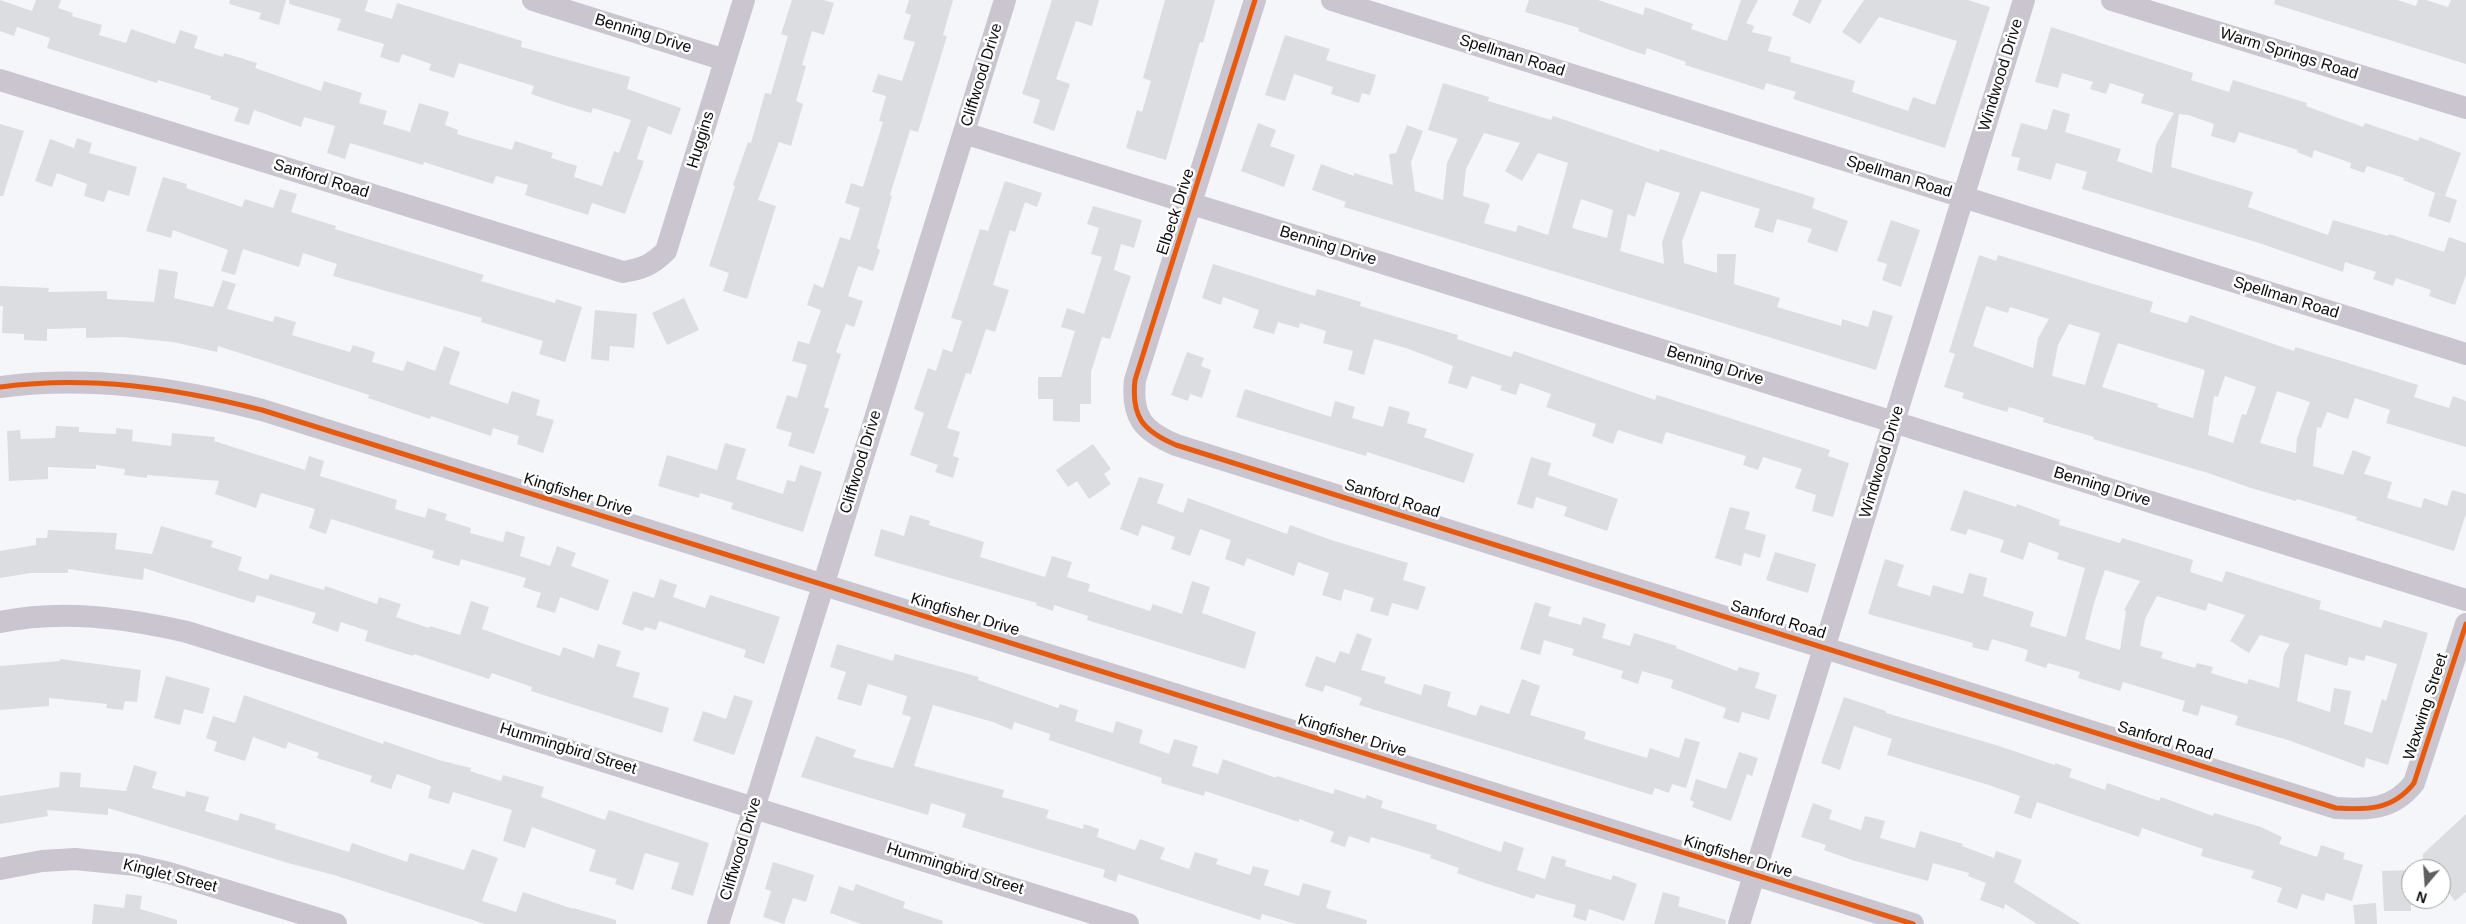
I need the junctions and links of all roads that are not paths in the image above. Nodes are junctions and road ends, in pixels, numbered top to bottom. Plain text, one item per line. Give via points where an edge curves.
1 (533, 0) edge
2 (744, 0) edge
3 (1005, 0) edge
4 (1255, 0) edge
5 (1332, 0) edge
6 (2024, 0) edge
7 (2112, 0) edge
8 (725, 60) junction
9 (0, 80) edge
10 (2466, 108) edge
11 (964, 133) junction
12 (1964, 197) junction
13 (1192, 204) junction
14 (643, 269) joint
15 (2466, 354) edge
16 (0, 387) edge
17 (1894, 422) junction
18 (1149, 429) joint
19 (824, 584) junction
20 (2466, 600) edge
21 (0, 622) edge
22 (2466, 624) edge
23 (1824, 647) junction
24 (2404, 796) joint
25 (754, 806) junction
26 (0, 869) edge
27 (1754, 875) junction
28 (336, 924) edge
29 (718, 924) edge
30 (1128, 924) edge
31 (1739, 924) edge
32 (1913, 924) edge

1 - 8 street, Benning Drive
2 - 8 street, Huggins
3 - 11 street, Cliffwood Drive
4 - 13 street, Elbeck Drive
5 - 12 street, Spellman Road
6 - 12 street, Windwood Drive
7 - 10 street, Warm Springs Road
8 - 14 street, Huggins via 666,251
9 - 14 street, Sanford Road via 623,272
11 - 13 street, Benning Drive
11 - 19 street, Cliffwood Drive
12 - 15 street, Spellman Road
12 - 17 street, Windwood Drive
13 - 17 street, Benning Drive
13 - 18 street, Elbeck Drive via 1135,380 1133,399 1139,416
16 - 19 street, Kingfisher Drive via 60,382 108,383 178,390 215,398
17 - 20 street, Benning Drive
17 - 23 street, Windwood Drive
18 - 23 street, Sanford Road via 1154,435 1176,445
19 - 25 street, Cliffwood Drive
19 - 27 street, Kingfisher Drive
21 - 25 street, Hummingbird Street via 57,616 98,617 187,632
22 - 24 street, Waxwing Street via 2414,783
23 - 24 street, Sanford Road via 2336,808 2370,810
23 - 27 street, Windwood Drive
25 - 29 street, Cliffwood Drive
25 - 30 street, Hummingbird Street
26 - 28 street, Kinglet Street via 75,859 135,865
27 - 31 street, Windwood Drive
27 - 32 street, Kingfisher Drive

